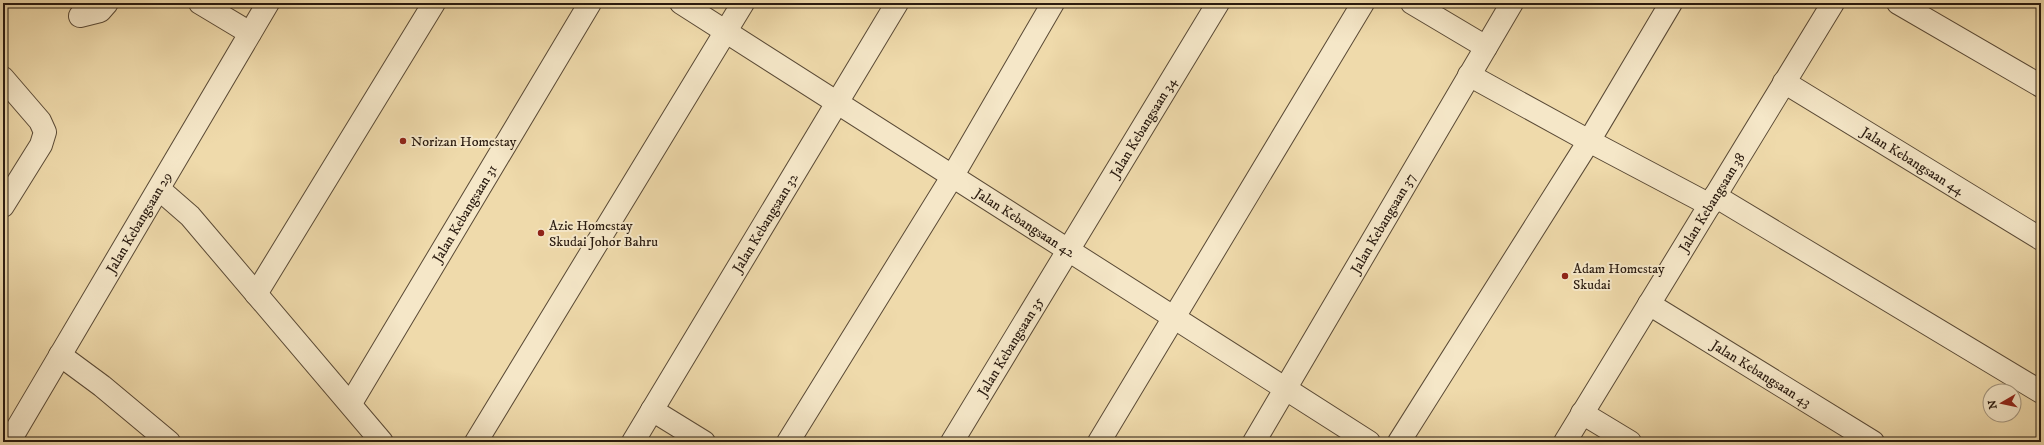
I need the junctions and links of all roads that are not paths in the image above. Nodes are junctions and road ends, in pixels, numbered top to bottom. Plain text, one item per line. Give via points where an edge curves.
1 (107, 3) edge
2 (200, 3) edge
3 (268, 3) edge
4 (434, 3) edge
5 (590, 3) edge
6 (681, 3) edge
7 (743, 3) edge
8 (897, 3) edge
9 (1053, 3) edge
10 (1218, 3) edge
11 (1363, 3) edge
12 (1412, 3) edge
13 (1512, 3) edge
14 (1671, 3) edge
15 (1833, 3) edge
16 (1898, 3) edge
17 (80, 16) dead end
18 (726, 32) junction
19 (250, 33) junction
20 (1486, 47) junction
21 (1469, 75) junction
22 (3, 78) edge
23 (1784, 82) junction
24 (2041, 86) edge
25 (837, 103) junction
26 (1588, 141) junction
27 (952, 177) junction
28 (158, 189) junction
29 (1713, 200) junction
30 (3, 206) edge
31 (2041, 239) edge
32 (1068, 251) junction
33 (256, 294) junction
34 (1649, 304) junction
35 (1174, 319) junction
36 (60, 356) junction
37 (1285, 389) junction
38 (2041, 392) edge
39 (351, 403) junction
40 (652, 410) junction
41 (1582, 413) junction
42 (9, 442) edge
43 (169, 442) edge
44 (382, 442) edge
45 (476, 442) edge
46 (633, 442) edge
47 (704, 442) edge
48 (788, 442) edge
49 (952, 442) edge
50 (1099, 442) edge
51 (1254, 442) edge
52 (1369, 442) edge
53 (1399, 442) edge
54 (1565, 442) edge
55 (1630, 442) edge
56 (1873, 442) edge

1 - 17 street via 100,11
2 - 19 street
3 - 19 street, Jalan Kebangsaan 29
4 - 33 street
5 - 39 street, Jalan Kebangsaan 31
6 - 18 street, Jalan Kebangsaan 42
7 - 18 street
8 - 25 street, Jalan Kebangsaan 32
9 - 27 street
10 - 32 street, Jalan Kebangsaan 34
11 - 35 street
12 - 20 street
13 - 20 street, Jalan Kebangsaan 37
14 - 26 street
15 - 23 street, Jalan Kebangsaan 38
16 - 24 street
18 - 25 street, Jalan Kebangsaan 42
18 - 45 street
19 - 28 street, Jalan Kebangsaan 29
20 - 21 street, Jalan Kebangsaan 37
21 - 26 street
21 - 37 street, Jalan Kebangsaan 37
22 - 30 street via 40,121 45,132 41,145
23 - 29 street, Jalan Kebangsaan 38
23 - 31 street, Jalan Kebangsaan 44
25 - 27 street, Jalan Kebangsaan 42
25 - 40 street, Jalan Kebangsaan 32
26 - 29 street
26 - 53 street
27 - 32 street, Jalan Kebangsaan 42
27 - 48 street
28 - 33 street via 190,216
28 - 36 street, Jalan Kebangsaan 29
29 - 34 street, Jalan Kebangsaan 38
29 - 38 street
32 - 35 street, Jalan Kebangsaan 42
32 - 49 street, Jalan Kebangsaan 35
33 - 39 street
34 - 41 street, Jalan Kebangsaan 38
34 - 56 street, Jalan Kebangsaan 43
35 - 37 street, Jalan Kebangsaan 42
35 - 50 street
36 - 42 street, Jalan Kebangsaan 29
36 - 43 street via 102,386
37 - 51 street, Jalan Kebangsaan 37
37 - 52 street, Jalan Kebangsaan 42
39 - 44 street
40 - 46 street, Jalan Kebangsaan 32
40 - 47 street
41 - 54 street, Jalan Kebangsaan 38
41 - 55 street

